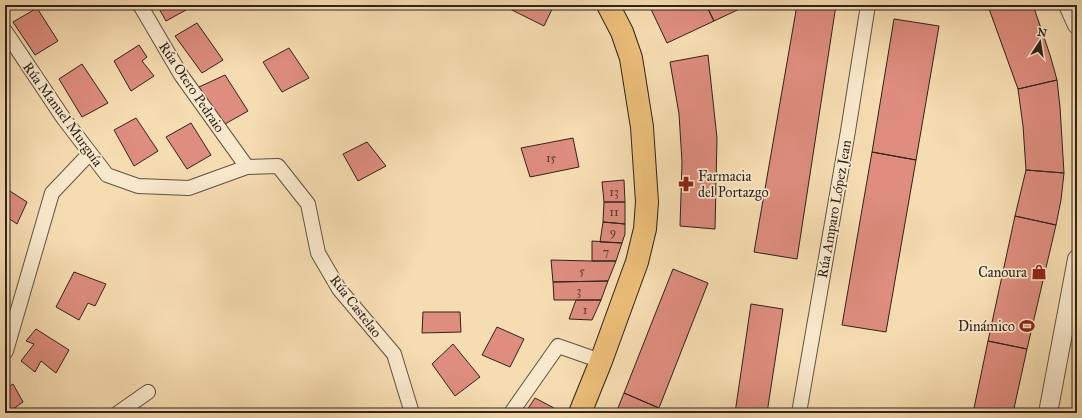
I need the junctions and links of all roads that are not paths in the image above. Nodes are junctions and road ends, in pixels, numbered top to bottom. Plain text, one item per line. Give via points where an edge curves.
1 (140, 5) edge
2 (608, 5) edge
3 (868, 5) edge
4 (1068, 5) edge
5 (1077, 25) edge
6 (5, 31) edge
7 (90, 153) junction
8 (247, 167) junction
9 (1077, 259) edge
10 (5, 352) edge
11 (601, 362) junction
12 (148, 392) dead end
13 (118, 413) edge
14 (412, 413) edge
15 (511, 413) edge
16 (580, 413) edge
17 (799, 413) edge
18 (1048, 413) edge

1 - 8 street, Rúa Otero Pedraio via 181,75
2 - 11 highway via 622,32 631,58 642,126 648,202 637,262
3 - 17 street, Rúa Amparo López Jean
4 - 5 street
6 - 7 street, Rúa Manuel Murguía
7 - 8 street, Rúa Manuel Murguía via 107,175 138,186 189,188
7 - 10 street via 52,193
8 - 14 street, Rúa Castelao via 278,166 308,204 318,253 339,289 394,354
9 - 18 street
11 - 15 street via 558,346
11 - 16 highway
12 - 13 street

